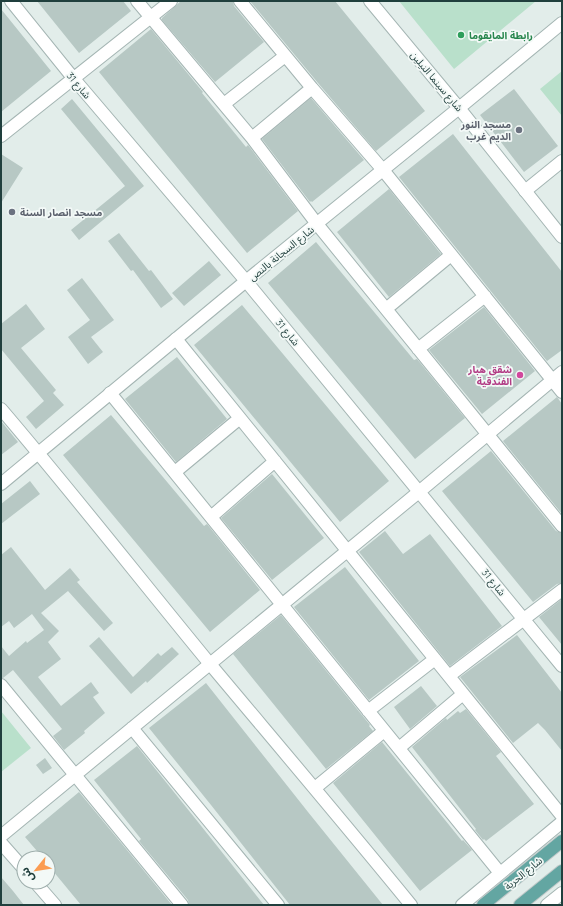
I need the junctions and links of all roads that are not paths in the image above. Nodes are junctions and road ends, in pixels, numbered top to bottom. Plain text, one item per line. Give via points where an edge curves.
1 (11, 1) edge
2 (137, 1) edge
3 (171, 1) edge
4 (240, 1) edge
5 (370, 1) edge
6 (150, 18) junction
7 (562, 23) edge
8 (285, 56) junction
9 (74, 79) junction
10 (312, 88) junction
11 (224, 104) junction
12 (459, 108) junction
13 (1, 136) edge
14 (252, 138) junction
15 (562, 161) edge
16 (383, 170) junction
17 (525, 191) junction
18 (317, 224) junction
19 (562, 237) edge
20 (452, 255) junction
21 (246, 281) junction
22 (485, 296) junction
23 (386, 309) junction
24 (176, 339) junction
25 (418, 349) junction
26 (562, 372) edge
27 (552, 380) junction
28 (562, 392) edge
29 (110, 393) junction
30 (1, 409) edge
31 (240, 418) junction
32 (487, 434) junction
33 (39, 453) junction
34 (275, 461) junction
35 (175, 472) junction
36 (1, 484) edge
37 (420, 491) junction
38 (211, 517) junction
39 (562, 526) edge
40 (347, 550) junction
41 (562, 590) edge
42 (282, 604) junction
43 (524, 619) junction
44 (435, 659) junction
45 (210, 664) junction
46 (562, 666) edge
47 (449, 676) junction
48 (1, 685) edge
49 (463, 694) junction
50 (368, 711) junction
51 (132, 728) junction
52 (384, 731) junction
53 (399, 748) junction
54 (75, 776) junction
55 (315, 788) junction
56 (562, 816) edge
57 (562, 822) edge
58 (1, 836) edge
59 (562, 841) edge
60 (1, 843) edge
61 (16, 860) edge
62 (562, 871) edge
63 (500, 873) junction
64 (42, 890) edge
65 (562, 893) edge
66 (55, 905) edge
67 (182, 905) edge
68 (278, 905) edge
69 (411, 905) edge
70 (462, 905) edge
71 (483, 905) edge
72 (520, 905) edge
73 (547, 905) edge

1 - 9 street, شارع 31
2 - 6 street
3 - 6 street
4 - 8 street
5 - 12 street, شارع سينما النيلين
6 - 9 street
6 - 11 street
7 - 12 street, شارع السجانة بالنص
8 - 10 street
8 - 11 street
9 - 13 street
9 - 21 street, شارع 31
10 - 14 street
10 - 16 street
11 - 14 street
12 - 16 street, شارع السجانة بالنص
12 - 17 street, شارع سينما النيلين
14 - 18 street
15 - 17 street
16 - 18 street, شارع السجانة بالنص
16 - 20 street
17 - 19 street, شارع سينما النيلين
18 - 21 street, شارع السجانة بالنص
18 - 23 street
20 - 22 street
20 - 23 street
21 - 24 street, شارع السجانة بالنص
21 - 37 street, شارع 31
22 - 25 street
22 - 27 street
23 - 25 street
24 - 29 street, شارع السجانة بالنص
24 - 31 street
25 - 32 street
26 - 27 street
27 - 28 street
27 - 32 street
29 - 33 street, شارع السجانة بالنص
29 - 35 street
30 - 33 street
31 - 34 street
31 - 35 street
32 - 37 street
32 - 39 street
33 - 36 street, شارع السجانة بالنص
33 - 45 street
34 - 38 street
34 - 40 street
35 - 38 street
37 - 40 street
37 - 43 street, شارع 31
38 - 42 street
40 - 42 street
40 - 44 street
41 - 43 street
42 - 45 street
42 - 50 street
43 - 46 street, شارع 31
43 - 47 street
44 - 47 street
44 - 50 street
45 - 51 street
45 - 55 street
47 - 49 street
48 - 54 street
49 - 53 street
49 - 56 street
50 - 52 street
51 - 54 street
51 - 68 street
52 - 53 street
52 - 55 street
53 - 63 street
54 - 58 street
54 - 67 street
55 - 69 street
57 - 63 street
59 - 71 main road, شارع الحرية
60 - 61 street
62 - 72 main road
63 - 70 street
64 - 66 street
65 - 73 street

